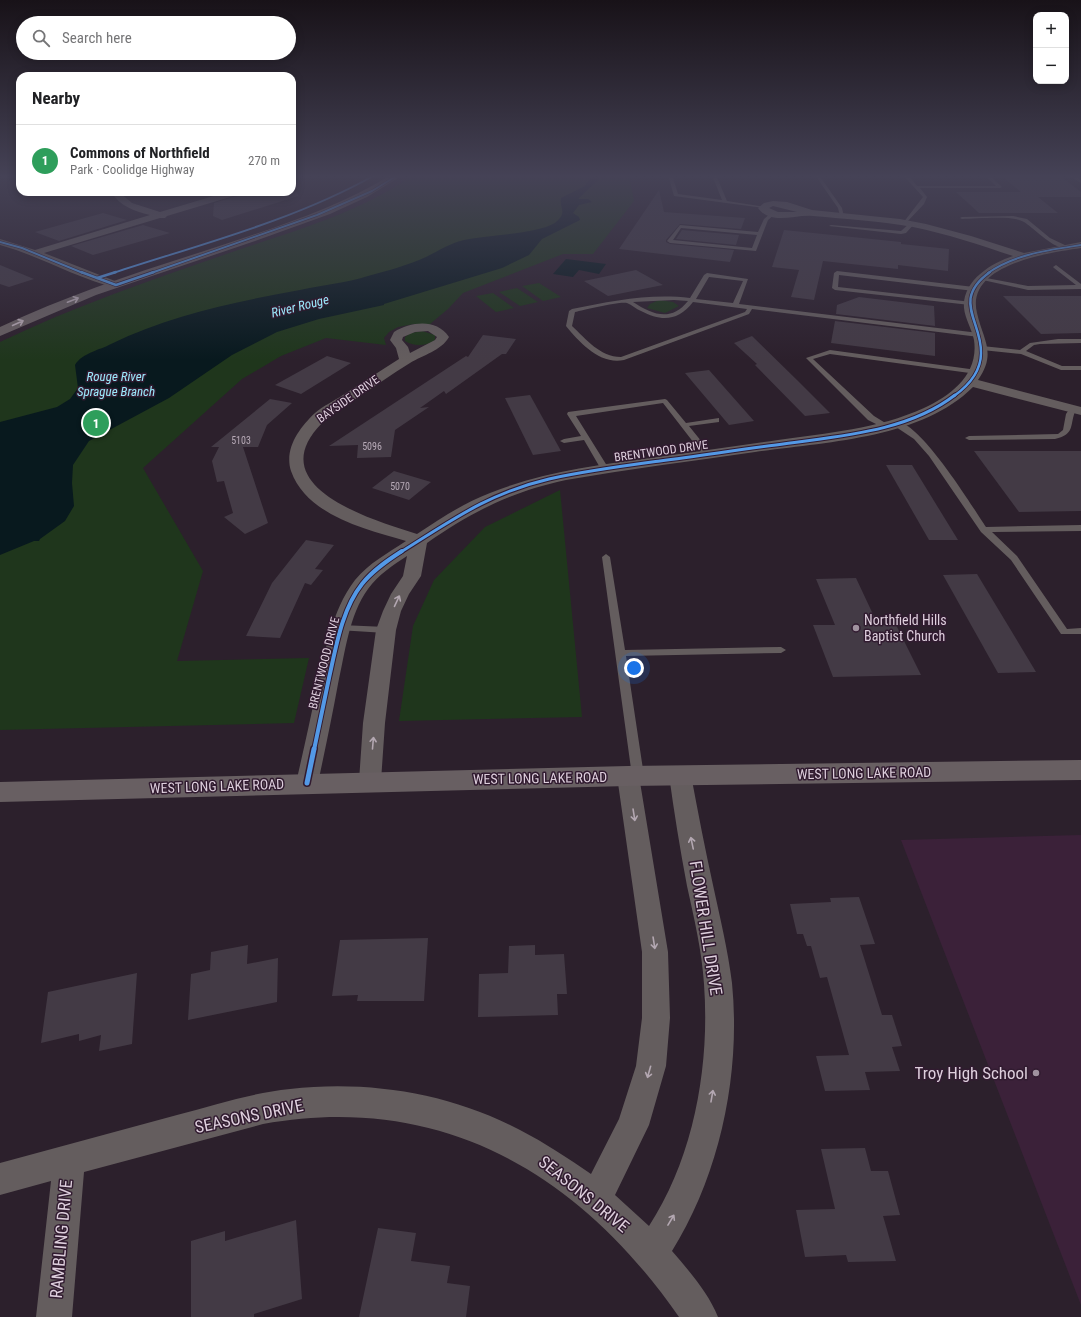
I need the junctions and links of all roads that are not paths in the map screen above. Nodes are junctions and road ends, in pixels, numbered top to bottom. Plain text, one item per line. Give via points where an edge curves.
1 (92, 236) edge
2 (226, 236) edge
3 (254, 236) edge
4 (673, 236) edge
5 (759, 236) edge
6 (963, 236) edge
7 (1045, 236) edge
8 (0, 242) edge
9 (1081, 245) edge
10 (1066, 247) junction
11 (35, 253) junction
12 (1023, 256) junction
13 (1056, 267) dead end
14 (98, 278) junction
15 (116, 284) junction
16 (978, 284) junction
17 (52, 295) dead end
18 (691, 300) junction
19 (629, 302) junction
20 (970, 303) junction
21 (735, 306) junction
22 (750, 308) junction
23 (0, 332) edge
24 (1081, 341) edge
25 (980, 342) junction
26 (1022, 352) junction
27 (406, 360) dead end
28 (1081, 368) edge
29 (973, 377) junction
30 (1077, 410) edge
31 (716, 420) dead end
32 (684, 425) junction
33 (890, 425) junction
34 (585, 438) junction
35 (969, 438) dead end
36 (564, 441) dead end
37 (706, 454) junction
38 (604, 469) junction
39 (1081, 528) edge
40 (984, 530) junction
41 (419, 540) junction
42 (606, 557) dead end
43 (341, 628) junction
44 (386, 630) junction
45 (1081, 632) edge
46 (781, 650) dead end
47 (621, 652) junction
48 (1081, 770) edge
49 (680, 775) junction
50 (633, 776) junction
51 (370, 781) junction
52 (307, 783) junction
53 (0, 792) edge
54 (68, 1160) junction
55 (0, 1179) edge
56 (596, 1199) junction
57 (651, 1253) junction
58 (54, 1317) edge
59 (700, 1317) edge

1 - 11 street
2 - 14 main road
3 - 15 main road
4 - 5 lane via 670,241 754,250
6 - 12 street
7 - 10 lane
8 - 11 street
9 - 10 street
10 - 12 street
11 - 14 street
12 - 16 street via 998,267
13 - 16 lane via 1081,287 1028,288
14 - 15 street
14 - 17 main road
23 -> 15 main road
16 - 20 street
16 - 20 lane via 837,273 835,288
18 - 19 lane via 663,298
18 - 19 lane via 684,310 677,314 661,316 644,312
18 - 21 lane
18 - 21 lane via 707,275 746,280
19 - 22 lane via 572,311 569,326 601,356 613,360 622,359 740,316 747,313
20 - 25 street
21 - 22 lane
22 - 25 lane
24 - 26 lane via 1041,341 1028,345
25 - 26 lane
25 - 29 street via 982,359
26 - 28 lane via 1061,368
27 - 41 street, BAYSIDE DRIVE via 314,422 301,441 297,459 300,475 305,484 326,504 368,523
29 - 30 street
29 - 33 street, BRENTWOOD DRIVE via 957,394 941,404 913,418
29 - 33 lane via 830,352 808,358 871,418
30 - 35 lane via 1068,417 1067,432 1064,436
31 - 32 lane
32 - 34 lane via 665,401 571,414
32 - 37 lane
33 - 37 street, BRENTWOOD DRIVE via 848,434
33 - 40 lane via 917,437 925,445
34 - 36 lane
34 - 38 lane
37 - 38 street, BRENTWOOD DRIVE
38 - 41 street, BRENTWOOD DRIVE via 541,481 497,496 471,507
39 - 40 lane
40 - 45 lane via 1014,558 1064,632
41 - 43 street, BRENTWOOD DRIVE via 376,568 363,582
44 -> 41 street via 392,611 412,576
42 - 47 lane
43 - 44 lane
43 - 52 street, BRENTWOOD DRIVE
51 -> 44 street via 374,723
46 - 47 lane
47 - 50 lane
48 - 49 main road, WEST LONG LAKE ROAD
49 - 50 main road, WEST LONG LAKE ROAD
57 -> 49 street, FLOWER HILL DRIVE via 674,1215 688,1183 701,1143 717,1065 718,984
50 - 51 main road, WEST LONG LAKE ROAD
50 -> 56 street via 655,952 656,1018 651,1066 633,1125
51 - 52 main road, WEST LONG LAKE ROAD
52 - 53 main road, WEST LONG LAKE ROAD
54 - 55 street, SEASONS DRIVE
54 - 56 street, SEASONS DRIVE via 240,1114 289,1104 334,1101 424,1110 454,1119 534,1154
54 - 58 street, RAMBLING DRIVE
56 - 57 street, SEASONS DRIVE
57 - 59 street

